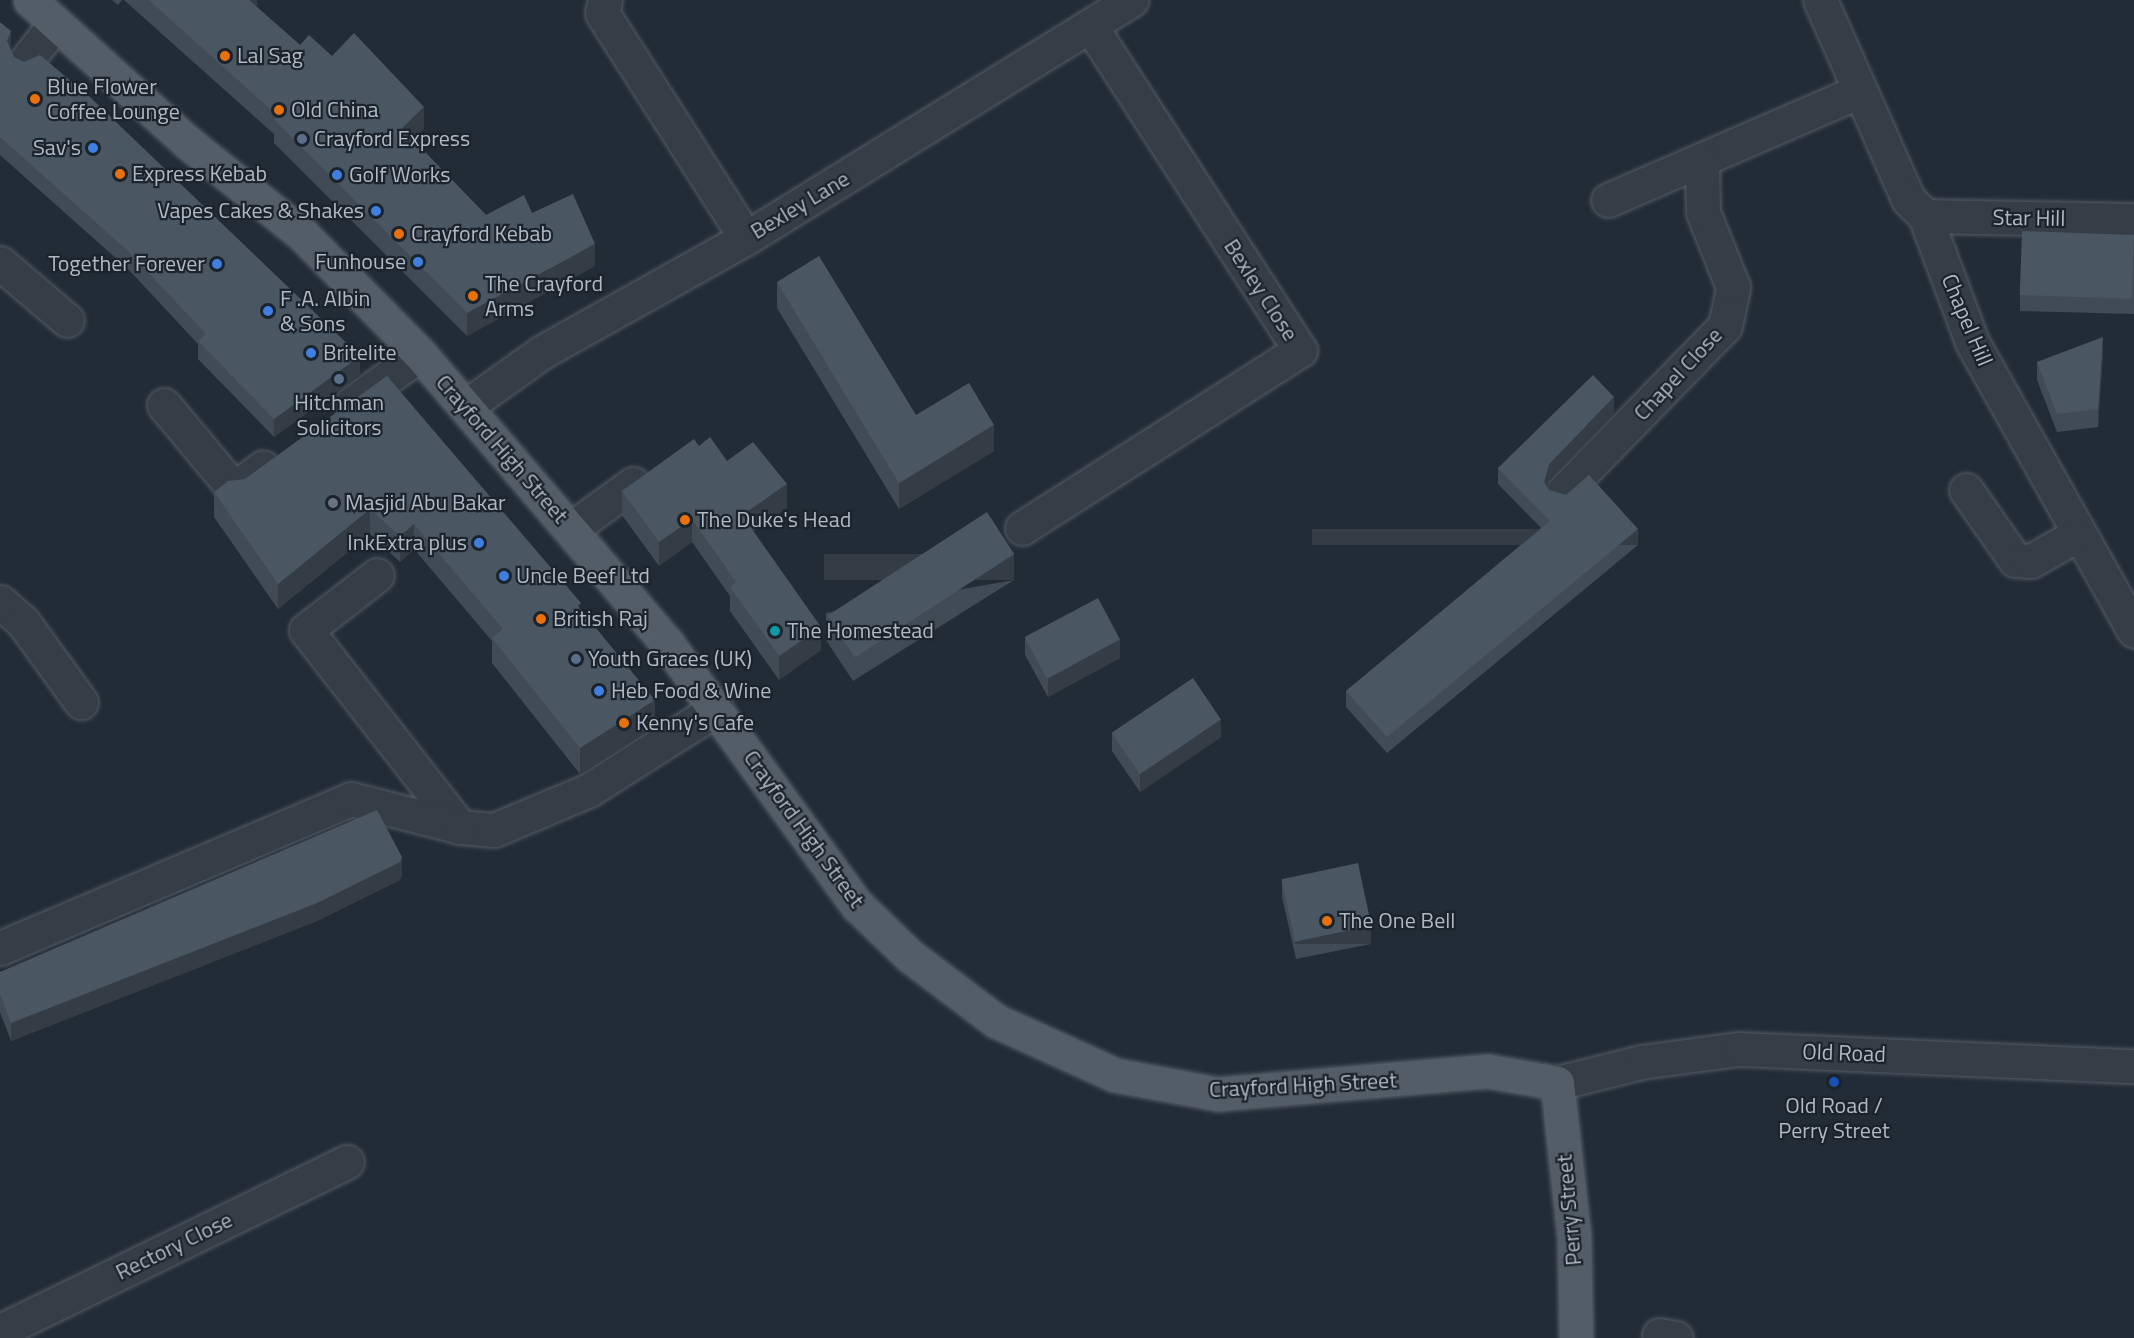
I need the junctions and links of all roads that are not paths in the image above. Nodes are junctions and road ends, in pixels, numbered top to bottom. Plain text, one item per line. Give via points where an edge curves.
1 (30, 0) edge
2 (605, 0) edge
3 (1132, 0) edge
4 (1820, 0) edge
5 (55, 24) junction
6 (1090, 27) junction
7 (26, 61) edge
8 (1860, 91) junction
9 (1702, 162) junction
10 (1608, 200) dead end
11 (1925, 216) junction
12 (2134, 220) edge
13 (746, 238) junction
14 (0, 263) edge
15 (67, 320) dead end
16 (420, 354) junction
17 (164, 405) dead end
18 (465, 407) junction
19 (327, 421) edge
20 (290, 448) edge
21 (633, 484) edge
22 (1966, 490) dead end
23 (1562, 493) edge
24 (1022, 528) dead end
25 (571, 529) junction
26 (2077, 535) junction
27 (377, 575) dead end
28 (0, 602) edge
29 (2134, 631) edge
30 (81, 702) dead end
31 (716, 709) junction
32 (460, 827) junction
33 (0, 948) edge
34 (2134, 1066) edge
35 (1557, 1083) junction
36 (347, 1162) dead end
37 (0, 1331) edge
38 (1576, 1338) edge

1 - 5 main road, Crayford High Street
2 - 13 street via 602,13
3 - 6 street, Bexley Lane
4 - 8 street, Chapel Hill
5 - 7 street
5 - 16 main road, Crayford High Street via 187,142 302,234
6 - 13 street, Bexley Lane
6 - 24 street, Bexley Close via 1300,350
8 - 9 street
8 - 11 street, Chapel Hill via 1908,200
9 - 10 street
9 - 23 street, Chapel Close via 1703,212 1733,287 1725,326
11 - 12 street, Star Hill
11 - 26 street, Chapel Hill via 1972,342
13 - 18 street, Bexley Lane via 542,352
14 - 15 street
16 - 18 main road, Crayford High Street
16 - 19 street
17 - 20 street via 234,489
18 - 25 main road, Crayford High Street
21 - 25 street
22 - 26 street via 2015,560 2031,561
25 - 31 main road, Crayford High Street
26 - 29 street, Chapel Hill
27 - 32 street via 306,630
28 - 30 street via 23,622
31 - 32 street via 589,790 494,830
31 - 35 main road, Crayford High Street via 865,913 910,956 996,1021 1115,1075 1218,1094 1487,1071
32 - 33 street via 351,799
34 - 35 street, Old Road via 1738,1049 1641,1062
35 - 38 main road, Perry Street via 1574,1236
36 - 37 street, Rectory Close

